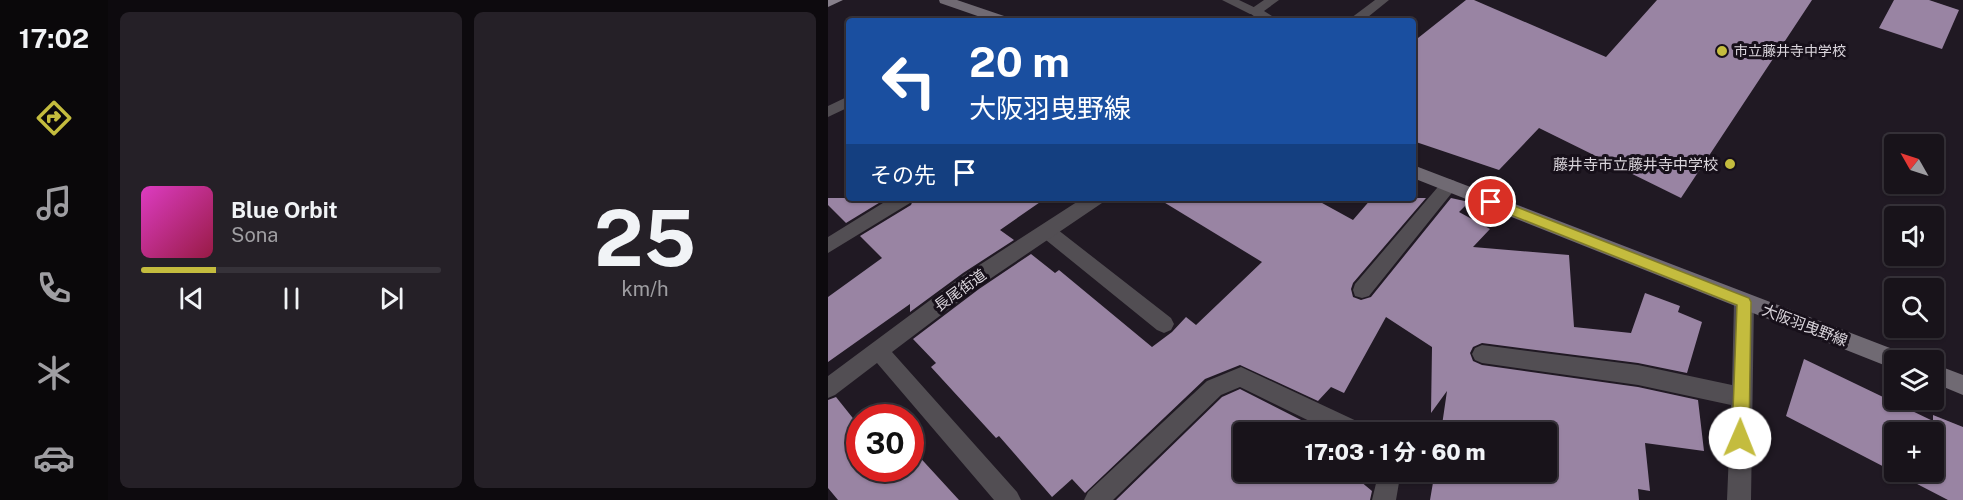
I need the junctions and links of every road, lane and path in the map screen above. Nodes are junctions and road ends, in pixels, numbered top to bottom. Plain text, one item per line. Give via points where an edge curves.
1 (837, 0) edge
2 (945, 0) edge
3 (1228, 0) edge
4 (1273, 0) edge
5 (1383, 0) edge
6 (828, 3) edge
7 (1255, 11) junction
8 (996, 18) edge
9 (1268, 18) edge
10 (1358, 18) edge
11 (846, 103) edge
12 (828, 112) edge
13 (1416, 172) edge
14 (1449, 185) junction
15 (899, 201) edge
16 (1092, 201) edge
17 (1047, 231) junction
18 (828, 246) edge
19 (1362, 290) dead end
20 (1744, 302) junction
21 (1164, 324) dead end
22 (878, 350) junction
23 (1482, 354) dead end
24 (1884, 355) edge
25 (1944, 378) edge
26 (1963, 385) edge
27 (828, 388) edge
28 (1742, 397) junction
29 (1335, 422) edge
30 (1388, 482) edge
31 (1009, 500) edge
32 (1096, 500) edge
33 (1384, 500) edge
34 (1739, 500) edge

1 - 6 main road
2 - 8 main road
3 - 7 street
4 - 7 street
5 - 10 street
7 - 9 street
11 - 12 street
13 - 14 main road, 大阪羽曳野線
14 - 19 street
14 - 20 main road, 大阪羽曳野線
15 - 18 street
16 - 17 street, 長尾街道
17 - 21 street
17 - 22 street, 長尾街道
20 - 24 main road, 大阪羽曳野線
20 - 28 street
22 - 27 street, 長尾街道
22 - 31 street
23 - 28 street via 1638,375
25 - 26 main road
28 - 34 street
29 - 32 street via 1241,377 1214,388
30 - 33 street

